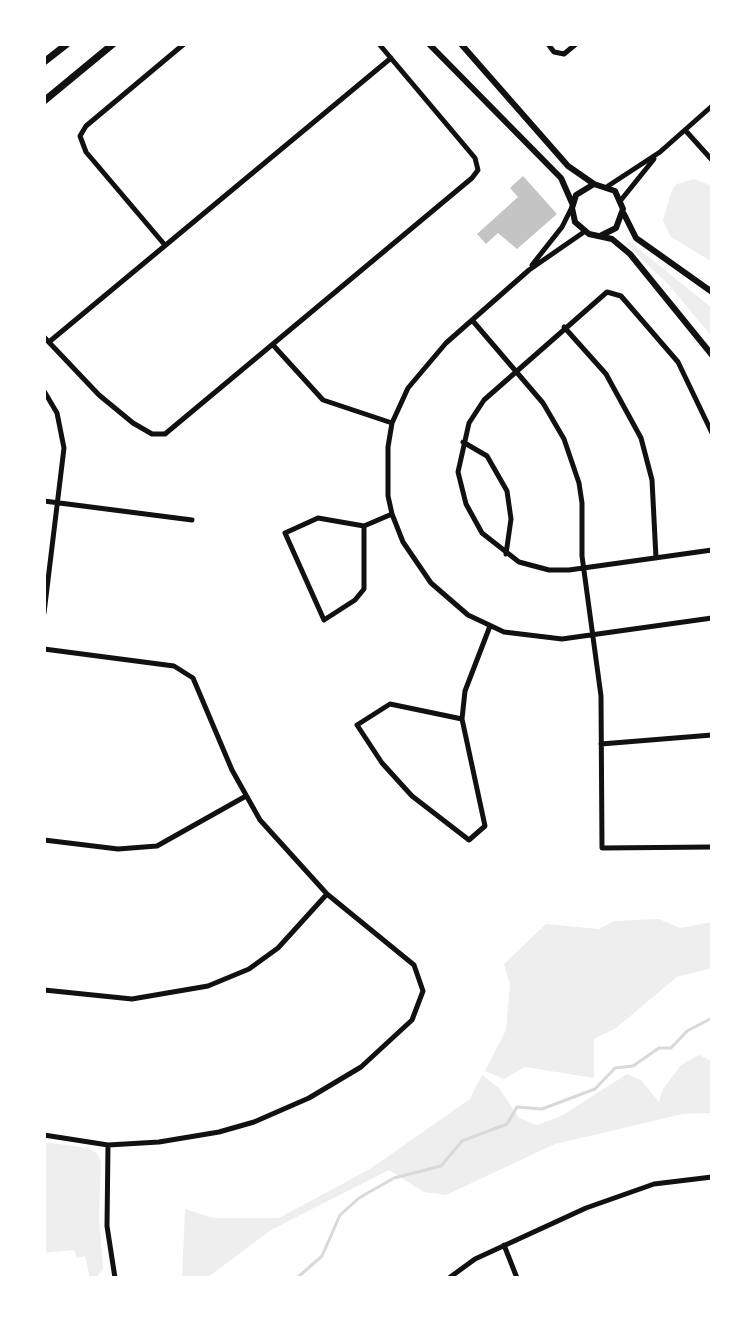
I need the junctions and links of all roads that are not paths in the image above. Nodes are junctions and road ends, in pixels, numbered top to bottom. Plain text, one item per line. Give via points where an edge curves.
1 (67, 44) edge
2 (113, 44) edge
3 (184, 44) edge
4 (379, 44) edge
5 (429, 44) edge
6 (461, 44) edge
7 (548, 44) edge
8 (576, 44) edge
9 (391, 58) junction
10 (44, 62) edge
11 (44, 101) edge
12 (712, 106) edge
13 (685, 130) junction
14 (660, 152) junction
15 (712, 160) edge
16 (594, 184) junction
17 (608, 186) junction
18 (621, 200) junction
19 (572, 206) junction
20 (623, 209) junction
21 (584, 232) junction
22 (602, 235) junction
23 (164, 244) junction
24 (529, 270) junction
25 (712, 292) edge
26 (472, 320) junction
27 (564, 327) junction
28 (46, 340) edge
29 (273, 345) junction
30 (712, 355) edge
31 (516, 369) junction
32 (44, 391) edge
33 (392, 423) junction
34 (712, 433) edge
35 (463, 442) junction
36 (44, 501) edge
37 (58, 503) junction
38 (392, 514) junction
39 (192, 520) dead end
40 (364, 526) junction
41 (712, 550) edge
42 (506, 554) junction
43 (656, 558) junction
44 (583, 568) junction
45 (44, 613) edge
46 (712, 618) edge
47 (490, 626) junction
48 (593, 635) junction
49 (44, 649) edge
50 (462, 719) junction
51 (712, 735) edge
52 (601, 744) junction
53 (246, 796) junction
54 (44, 840) edge
55 (712, 847) edge
56 (327, 894) junction
57 (44, 990) edge
58 (44, 1135) edge
59 (108, 1145) junction
60 (712, 1177) edge
61 (504, 1245) junction
62 (115, 1278) edge
63 (449, 1278) edge
64 (517, 1278) edge

1 - 10 main road
2 - 11 main road
3 - 23 street via 80,136 86,152
4 - 9 street
5 - 19 street via 561,178
6 - 16 street via 568,166
7 - 8 street via 564,54
9 - 23 street
9 - 29 street via 475,158 478,170
12 - 13 street
13 - 14 street
13 - 15 street
14 - 17 street
14 - 18 street
16 - 17 street
16 - 19 street via 579,191
17 - 18 street
18 - 20 street
19 - 21 street
19 - 24 street
20 - 22 street via 616,228
20 - 25 street via 636,238
21 - 22 street
21 - 24 street
22 - 30 street via 630,254
23 - 28 street
24 - 26 street
26 - 31 street
26 - 33 street via 425,365
27 - 31 street
27 - 34 street via 604,293 621,296 678,362
27 - 43 street via 606,374 641,438 652,480
28 - 29 street via 99,395 158,436
29 - 33 street via 323,400
31 - 35 street via 476,411
31 - 44 street via 555,422 572,458 582,503
32 - 37 street via 62,432
33 - 38 street via 387,471
35 - 42 street via 458,472 466,504 482,533
35 - 42 street via 487,456 507,491 511,519
36 - 37 street
37 - 39 street
37 - 45 street
38 - 40 street
38 - 47 street via 418,568 448,600
40 - 40 street via 318,518 285,533 324,620 364,589
41 - 43 street
42 - 44 street via 549,570
43 - 44 street
44 - 48 street
46 - 48 street
47 - 48 street via 543,639
47 - 50 street via 465,691
48 - 52 street
49 - 53 street via 183,670 201,689
50 - 50 street via 390,704 357,725 412,796 469,840 485,826
51 - 52 street
52 - 55 street via 602,848
53 - 54 street via 157,846 118,849
53 - 56 street via 282,847
56 - 57 street via 278,948 249,969 208,986 132,999
56 - 59 street via 414,965 423,991 412,1020 361,1067 282,1111 189,1138
58 - 59 street
59 - 62 street via 107,1226
60 - 61 street via 642,1188
61 - 63 street
61 - 64 street

